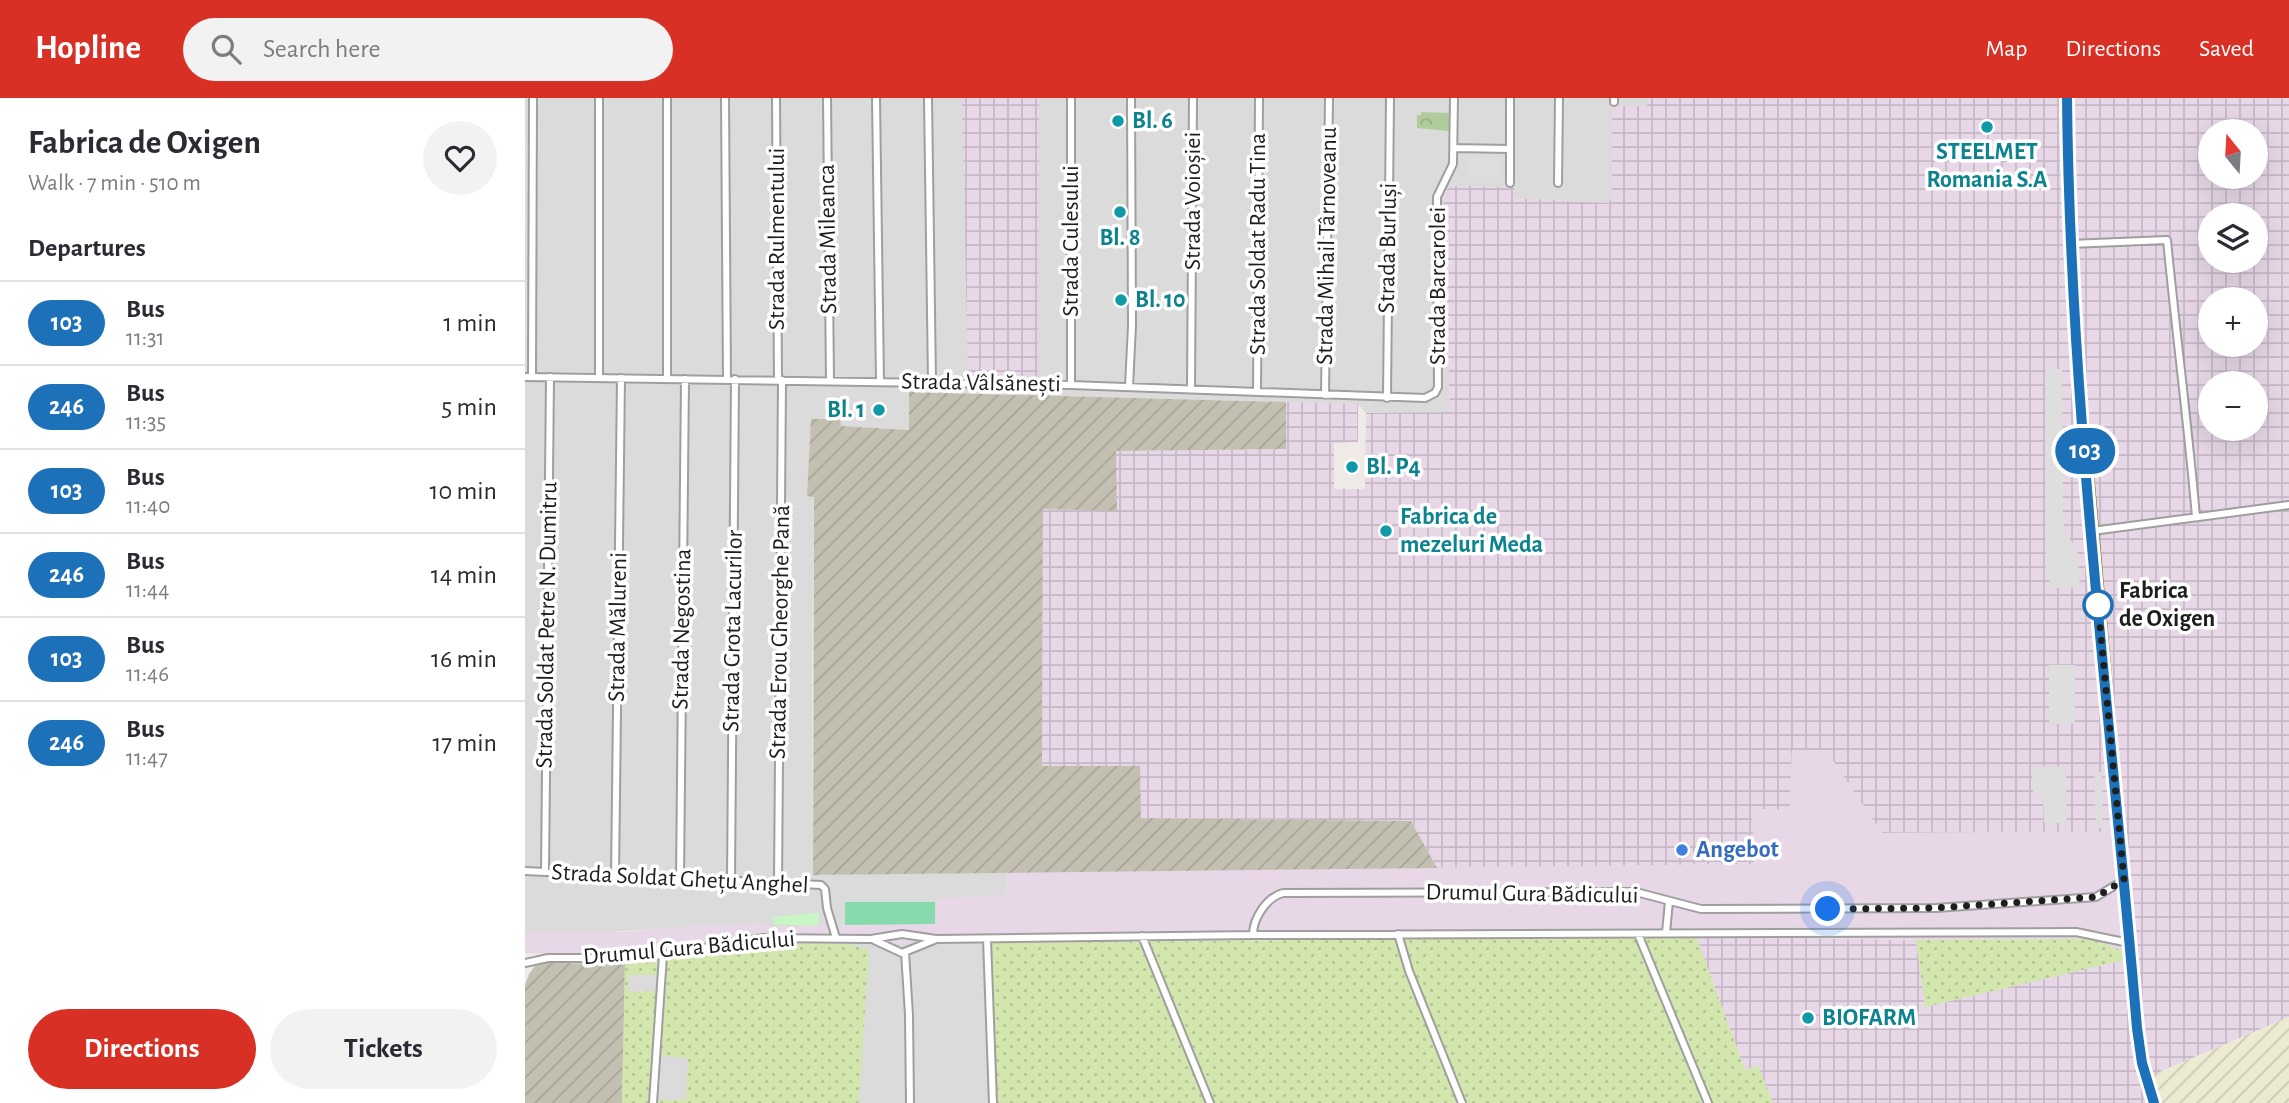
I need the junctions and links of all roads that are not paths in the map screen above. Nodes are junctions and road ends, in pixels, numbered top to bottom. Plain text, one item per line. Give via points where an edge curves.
1 (533, 98) edge
2 (599, 98) edge
3 (667, 98) edge
4 (725, 98) edge
5 (776, 98) edge
6 (827, 98) edge
7 (876, 98) edge
8 (928, 98) edge
9 (1071, 98) edge
10 (1131, 98) edge
11 (1193, 98) edge
12 (1259, 98) edge
13 (1329, 98) edge
14 (1390, 98) edge
15 (1454, 98) edge
16 (1510, 98) edge
17 (1559, 98) edge
18 (2067, 98) edge
19 (1454, 148) junction
20 (1510, 149) junction
21 (1510, 183) dead end
22 (1558, 183) dead end
23 (2070, 244) junction
24 (528, 377) edge
25 (550, 377) junction
26 (599, 378) junction
27 (621, 378) junction
28 (667, 379) junction
29 (685, 379) junction
30 (727, 379) junction
31 (735, 379) junction
32 (780, 380) junction
33 (830, 381) junction
34 (880, 381) junction
35 (932, 382) junction
36 (1071, 385) junction
37 (1129, 386) junction
38 (1191, 388) junction
39 (1258, 391) junction
40 (1435, 393) joint
41 (1325, 395) junction
42 (1387, 398) junction
43 (2289, 505) edge
44 (2196, 517) junction
45 (2092, 531) junction
46 (525, 871) edge
47 (545, 873) junction
48 (615, 877) junction
49 (680, 880) junction
50 (2124, 880) junction
51 (731, 882) junction
52 (778, 884) junction
53 (1669, 901) junction
54 (1638, 933) junction
55 (1665, 933) junction
56 (1398, 934) junction
57 (1253, 935) junction
58 (896, 936) junction
59 (909, 936) junction
60 (1142, 936) junction
61 (836, 938) junction
62 (871, 939) junction
63 (936, 939) junction
64 (987, 939) junction
65 (2129, 943) junction
66 (895, 948) junction
67 (908, 950) junction
68 (663, 955) junction
69 (525, 966) edge
70 (653, 1103) edge
71 (910, 1103) edge
72 (993, 1103) edge
73 (1210, 1103) edge
74 (1462, 1103) edge
75 (1709, 1103) edge
76 (2154, 1103) edge

1 - 24 street
2 - 26 street
3 - 28 street
4 - 30 street
5 - 32 street, Strada Rulmentului
6 - 33 street, Strada Mileanca
7 - 34 street
8 - 35 street
9 - 36 street, Strada Culesului
10 - 37 street
11 - 38 street, Strada Voioșiei
12 - 39 street, Strada Soldat Radu Tina
13 - 41 street, Strada Mihail Târnoveanu
14 - 42 street, Strada Burluși
15 - 19 street, Strada Barcarolei
16 - 20 street
17 - 22 street
18 - 23 main road
19 - 20 street
19 - 40 street, Strada Barcarolei via 1452,171 1437,197 1439,382
20 - 21 street
23 - 44 street via 2167,240
23 - 45 main road
24 - 25 street, Strada Vâlsănești
25 - 26 street, Strada Vâlsănești
25 - 47 street, Strada Soldat Petre N. Dumitru
26 - 27 street, Strada Vâlsănești
27 - 28 street, Strada Vâlsănești
27 - 48 street, Strada Mălureni
28 - 29 street, Strada Vâlsănești
29 - 30 street, Strada Vâlsănești
29 - 49 street, Strada Negostina
30 - 31 street, Strada Vâlsănești
31 - 32 street, Strada Vâlsănești
31 - 51 street, Strada Grota Lacurilor
32 - 33 street, Strada Vâlsănești
32 - 52 street, Strada Erou Gheorghe Pană
33 - 34 street, Strada Vâlsănești
34 - 35 street, Strada Vâlsănești
35 - 36 street, Strada Vâlsănești
36 - 37 street, Strada Vâlsănești
37 - 38 street, Strada Vâlsănești
38 - 39 street, Strada Vâlsănești
39 - 41 street, Strada Vâlsănești
40 - 42 street, Strada Vâlsănești via 1425,398
41 - 42 street, Strada Vâlsănești
43 - 44 street
44 - 45 street
45 - 50 main road
46 - 47 street, Strada Soldat Ghețu Anghel
47 - 48 street, Strada Soldat Ghețu Anghel
48 - 49 street, Strada Soldat Ghețu Anghel
49 - 51 street, Strada Soldat Ghețu Anghel
50 - 53 street, Drumul Gura Bădicului via 2096,897 1935,908 1713,909
50 - 65 main road
51 - 52 street, Strada Soldat Ghețu Anghel
52 - 61 street, Strada Soldat Ghețu Anghel via 824,886
53 - 55 street
53 - 57 street, Drumul Gura Bădicului via 1636,892 1283,893 1266,903
54 - 55 street, Drumul Gura Bădicului
54 - 56 street, Drumul Gura Bădicului
54 - 75 street
55 - 65 street, Drumul Gura Bădicului via 2076,932
56 - 57 street, Drumul Gura Bădicului
56 - 74 street
57 - 60 street, Drumul Gura Bădicului
58 - 59 street
58 - 62 street, Drumul Gura Bădicului
58 - 66 street
59 - 63 street, Drumul Gura Bădicului
59 - 67 street
60 - 64 street, Drumul Gura Bădicului
60 - 73 street
61 - 62 street, Drumul Gura Bădicului
61 - 68 street, Drumul Gura Bădicului via 762,937
62 - 66 street
63 - 64 street, Drumul Gura Bădicului
63 - 67 street
64 - 72 street
65 - 76 main road via 2139,1046
66 - 67 street
67 - 71 street
68 - 69 street, Drumul Gura Bădicului via 548,958
68 - 70 street

